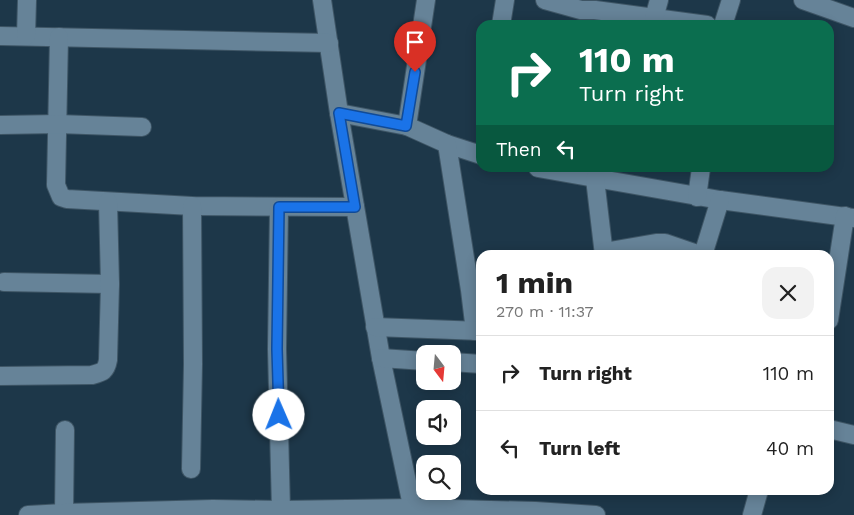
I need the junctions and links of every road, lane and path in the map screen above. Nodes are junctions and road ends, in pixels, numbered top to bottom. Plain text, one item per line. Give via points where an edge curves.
1 (27, 0) edge
2 (322, 0) edge
3 (426, 0) edge
4 (505, 0) edge
5 (546, 0) edge
6 (659, 0) edge
7 (731, 0) edge
8 (803, 0) edge
9 (588, 11) edge
10 (849, 11) edge
11 (654, 18) junction
12 (502, 20) edge
13 (669, 20) edge
14 (725, 20) edge
15 (0, 36) edge
16 (26, 36) junction
17 (59, 37) junction
18 (329, 42) junction
19 (339, 113) junction
20 (58, 124) junction
21 (0, 125) edge
22 (406, 126) junction
23 (142, 127) dead end
24 (447, 144) junction
25 (476, 150) edge
26 (566, 172) edge
27 (700, 172) edge
28 (595, 178) junction
29 (697, 196) junction
30 (720, 200) junction
31 (108, 202) junction
32 (192, 206) junction
33 (279, 207) junction
34 (355, 207) junction
35 (849, 217) edge
36 (604, 250) edge
37 (620, 250) edge
38 (686, 250) edge
39 (703, 250) edge
40 (4, 282) dead end
41 (110, 284) junction
42 (475, 289) edge
43 (834, 294) edge
44 (476, 303) edge
45 (375, 327) junction
46 (476, 331) edge
47 (381, 358) junction
48 (416, 360) edge
49 (461, 363) edge
50 (476, 364) edge
51 (0, 376) edge
52 (65, 430) dead end
53 (834, 430) edge
54 (854, 435) edge
55 (192, 469) dead end
56 (758, 495) edge
57 (281, 510) junction
58 (413, 511) edge
59 (154, 513) edge
60 (535, 513) edge
61 (52, 514) edge
62 (28, 515) edge
63 (596, 515) edge
64 (752, 515) edge

1 - 16 street
2 - 18 street
3 - 22 street
4 - 12 street
5 - 9 street
6 - 11 street
7 - 14 street
8 - 10 street
9 - 11 street
11 - 13 street
15 - 16 street
16 - 17 street
17 - 18 street
17 - 20 street
18 - 19 street
19 - 22 street
19 - 34 street
20 - 21 street
20 - 23 street
20 - 31 street via 56,185 61,197
22 - 24 street
24 - 25 street
24 - 42 street
26 - 28 street
27 - 29 street
28 - 29 street
28 - 36 street
29 - 30 street
30 - 35 street
30 - 39 street
31 - 32 street
31 - 41 street
32 - 33 street
32 - 55 street
33 - 34 street
33 - 57 street via 277,349
34 - 45 street
35 - 43 street
37 - 38 street via 666,243
40 - 41 street
41 - 51 street via 108,360 102,372 92,375
42 - 44 street
45 - 46 street
45 - 47 street
47 - 48 street
47 - 58 street
49 - 50 street
52 - 61 street
53 - 54 street
56 - 64 street
57 - 58 street
57 - 59 street via 213,509
58 - 60 street
59 - 61 street
60 - 63 street
61 - 62 street

